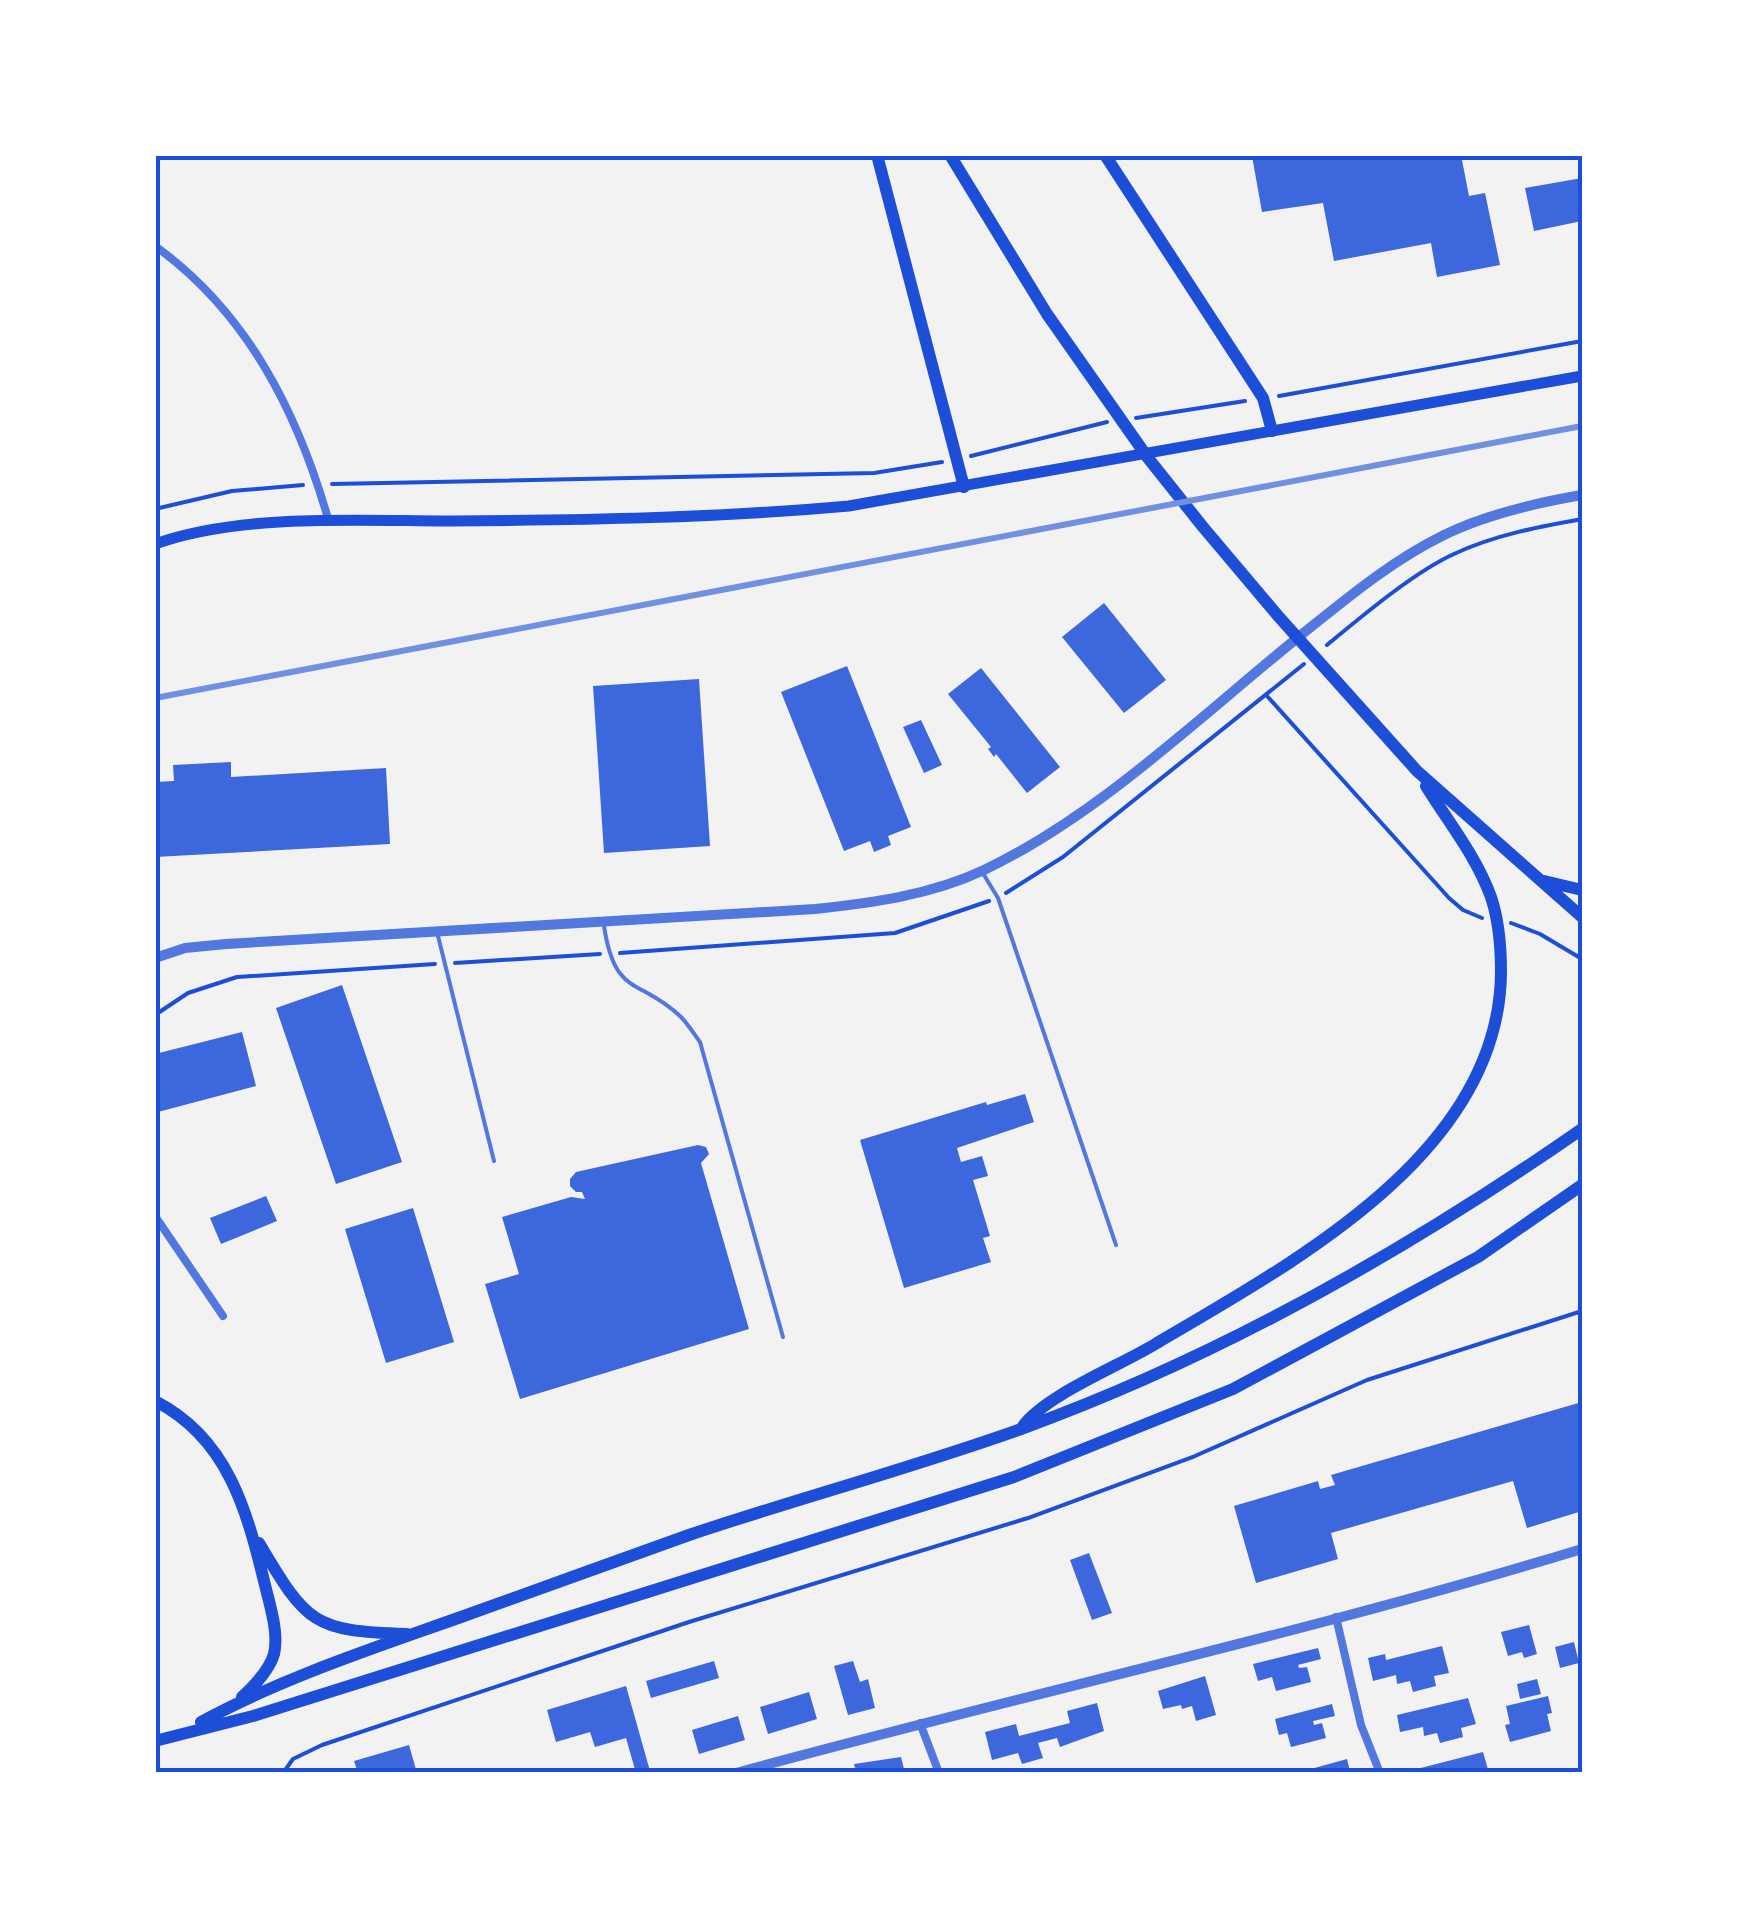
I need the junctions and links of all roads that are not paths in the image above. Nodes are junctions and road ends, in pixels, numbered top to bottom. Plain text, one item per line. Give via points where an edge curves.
1 (877, 155) edge
2 (950, 155) edge
3 (1105, 155) edge
4 (155, 246) edge
5 (1582, 376) edge
6 (1272, 431) junction
7 (964, 487) junction
8 (1582, 495) edge
9 (328, 522) junction
10 (155, 544) edge
11 (1417, 771) junction
12 (982, 871) junction
13 (1533, 876) junction
14 (1582, 890) edge
15 (1582, 917) edge
16 (603, 922) junction
17 (438, 932) junction
18 (155, 958) edge
19 (1582, 1130) edge
20 (494, 1160) dead end
21 (1582, 1185) edge
22 (155, 1216) edge
23 (1116, 1244) dead end
24 (223, 1316) dead end
25 (783, 1338) dead end
26 (155, 1401) edge
27 (1021, 1429) junction
28 (252, 1532) junction
29 (1582, 1549) edge
30 (1336, 1617) junction
31 (414, 1634) junction
32 (234, 1704) junction
33 (920, 1723) junction
34 (186, 1731) junction
35 (155, 1741) edge
36 (736, 1773) edge
37 (939, 1773) edge
38 (1380, 1773) edge

1 - 7 highway
2 - 11 highway via 1148,458
3 - 6 highway via 1264,398
4 - 9 street via 211,294 257,351 297,430
5 - 6 main road
6 - 7 main road
7 - 9 main road via 746,515
8 - 12 street via 1476,522 1384,571 1094,802
9 - 10 main road via 231,527
11 - 13 highway
11 - 27 highway via 1476,861 1502,952 1495,1034 1452,1120 1348,1220 1258,1284 1035,1410
12 - 16 street via 854,905
12 - 23 lane via 998,898
13 - 14 highway
13 - 15 highway
16 - 17 street
16 - 25 lane via 608,954 622,979 680,1017 700,1042
17 - 18 street via 212,945
17 - 20 lane
19 - 27 highway via 1285,1310
21 - 34 highway via 1478,1257 1233,1389 1014,1477 253,1716
22 - 24 street
26 - 28 highway via 216,1450
27 - 31 highway via 692,1534
28 - 31 highway via 286,1590 320,1621 356,1633
28 - 32 highway via 274,1654
29 - 30 street
30 - 33 street
30 - 38 street via 1361,1725
31 - 32 highway
32 - 34 highway
33 - 36 street
33 - 37 street
34 - 35 highway

